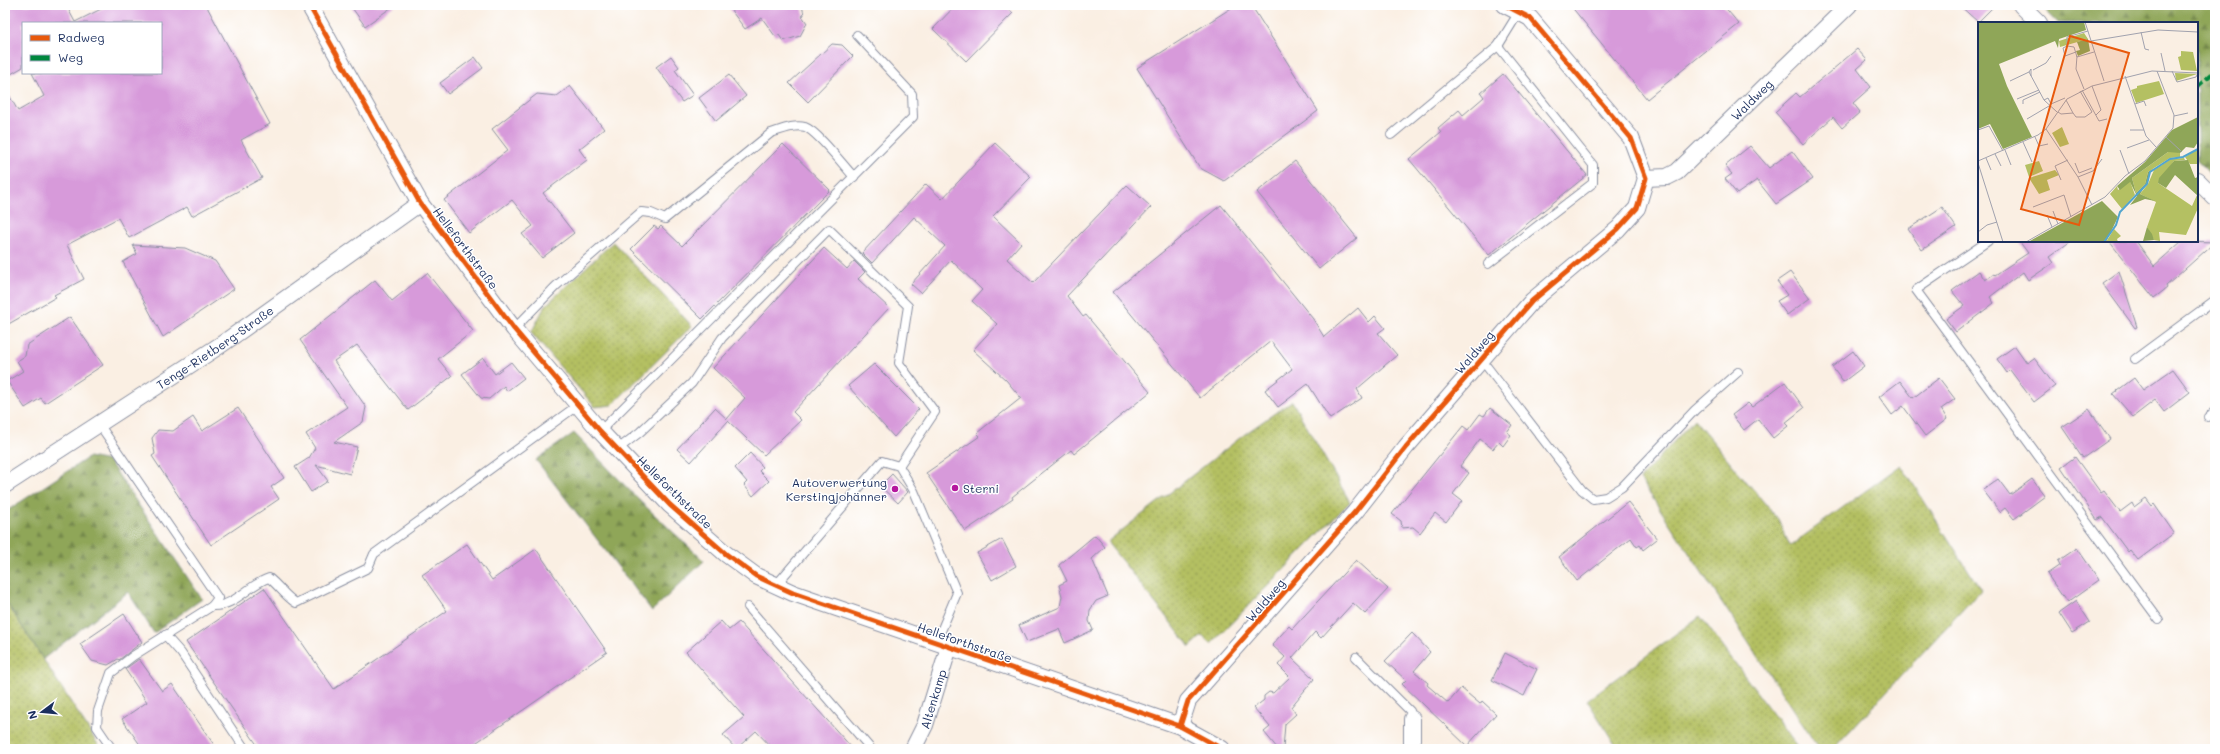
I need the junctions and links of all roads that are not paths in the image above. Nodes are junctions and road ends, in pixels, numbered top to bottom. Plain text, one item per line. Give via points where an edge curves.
1 (308, 5) edge
2 (1849, 5) edge
3 (2021, 5) edge
4 (1512, 9) edge
5 (2038, 22) edge
6 (857, 35) dead end
7 (1498, 46) junction
8 (1391, 135) dead end
9 (854, 177) junction
10 (1646, 178) junction
11 (2198, 181) edge
12 (2215, 198) edge
13 (420, 203) junction
14 (1987, 242) edge
15 (1488, 264) dead end
16 (2215, 300) edge
17 (514, 329) junction
18 (1481, 359) junction
19 (2135, 359) dead end
20 (1738, 372) dead end
21 (578, 405) junction
22 (2215, 411) edge
23 (2208, 417) dead end
24 (99, 424) junction
25 (600, 431) junction
26 (618, 449) junction
27 (899, 466) junction
28 (5, 485) edge
29 (776, 585) junction
30 (212, 606) junction
31 (748, 608) dead end
32 (2159, 620) dead end
33 (165, 635) junction
34 (943, 645) junction
35 (1356, 657) dead end
36 (1412, 719) joint
37 (1180, 726) junction
38 (112, 749) edge
39 (240, 749) edge
40 (871, 749) edge
41 (913, 749) edge
42 (1222, 749) edge
43 (1412, 749) edge

1 - 13 street, Helleforthstraße
2 - 10 street, Waldweg via 1677,172 1667,177
3 - 5 street
4 - 7 lane
4 - 10 street via 1530,18 1631,138
6 - 9 lane via 912,94 913,117
7 - 8 lane
7 - 15 lane via 1593,165 1593,183
9 - 17 lane via 813,132 804,127 788,127 771,133 665,219 641,212 556,286
9 - 25 lane
10 - 18 street, Waldweg via 1637,208 1618,229 1532,301
11 - 12 street
13 - 17 street, Helleforthstraße
13 - 24 street, Tenge-Rietberg-Straße via 222,344
14 - 32 lane via 1916,290
16 - 19 lane
17 - 21 street, Helleforthstraße
18 - 20 lane via 1582,490 1593,499 1606,497 1622,487 1695,410
18 - 37 street, Waldweg via 1355,512 1188,701
21 - 25 street, Helleforthstraße
21 - 30 lane via 374,554 368,568 296,603 269,578 223,606
22 - 23 lane
24 - 28 street, Tenge-Rietberg-Straße
24 - 30 lane via 218,598
25 - 26 street, Helleforthstraße
26 - 27 lane via 692,383 722,338 829,229 908,306 899,363 935,412
26 - 29 street, Helleforthstraße via 670,505 726,554 756,576
27 - 29 lane via 882,461
27 - 34 lane via 914,491 956,593
29 - 34 street, Helleforthstraße
30 - 33 lane
31 - 40 lane
33 - 38 lane via 111,673 98,711 97,728
33 - 39 lane via 181,653 243,746
34 - 37 street, Helleforthstraße
34 - 41 street, Altenkamp via 925,724
35 - 36 lane via 1410,711
36 - 43 street
37 - 42 street, Helleforthstraße

